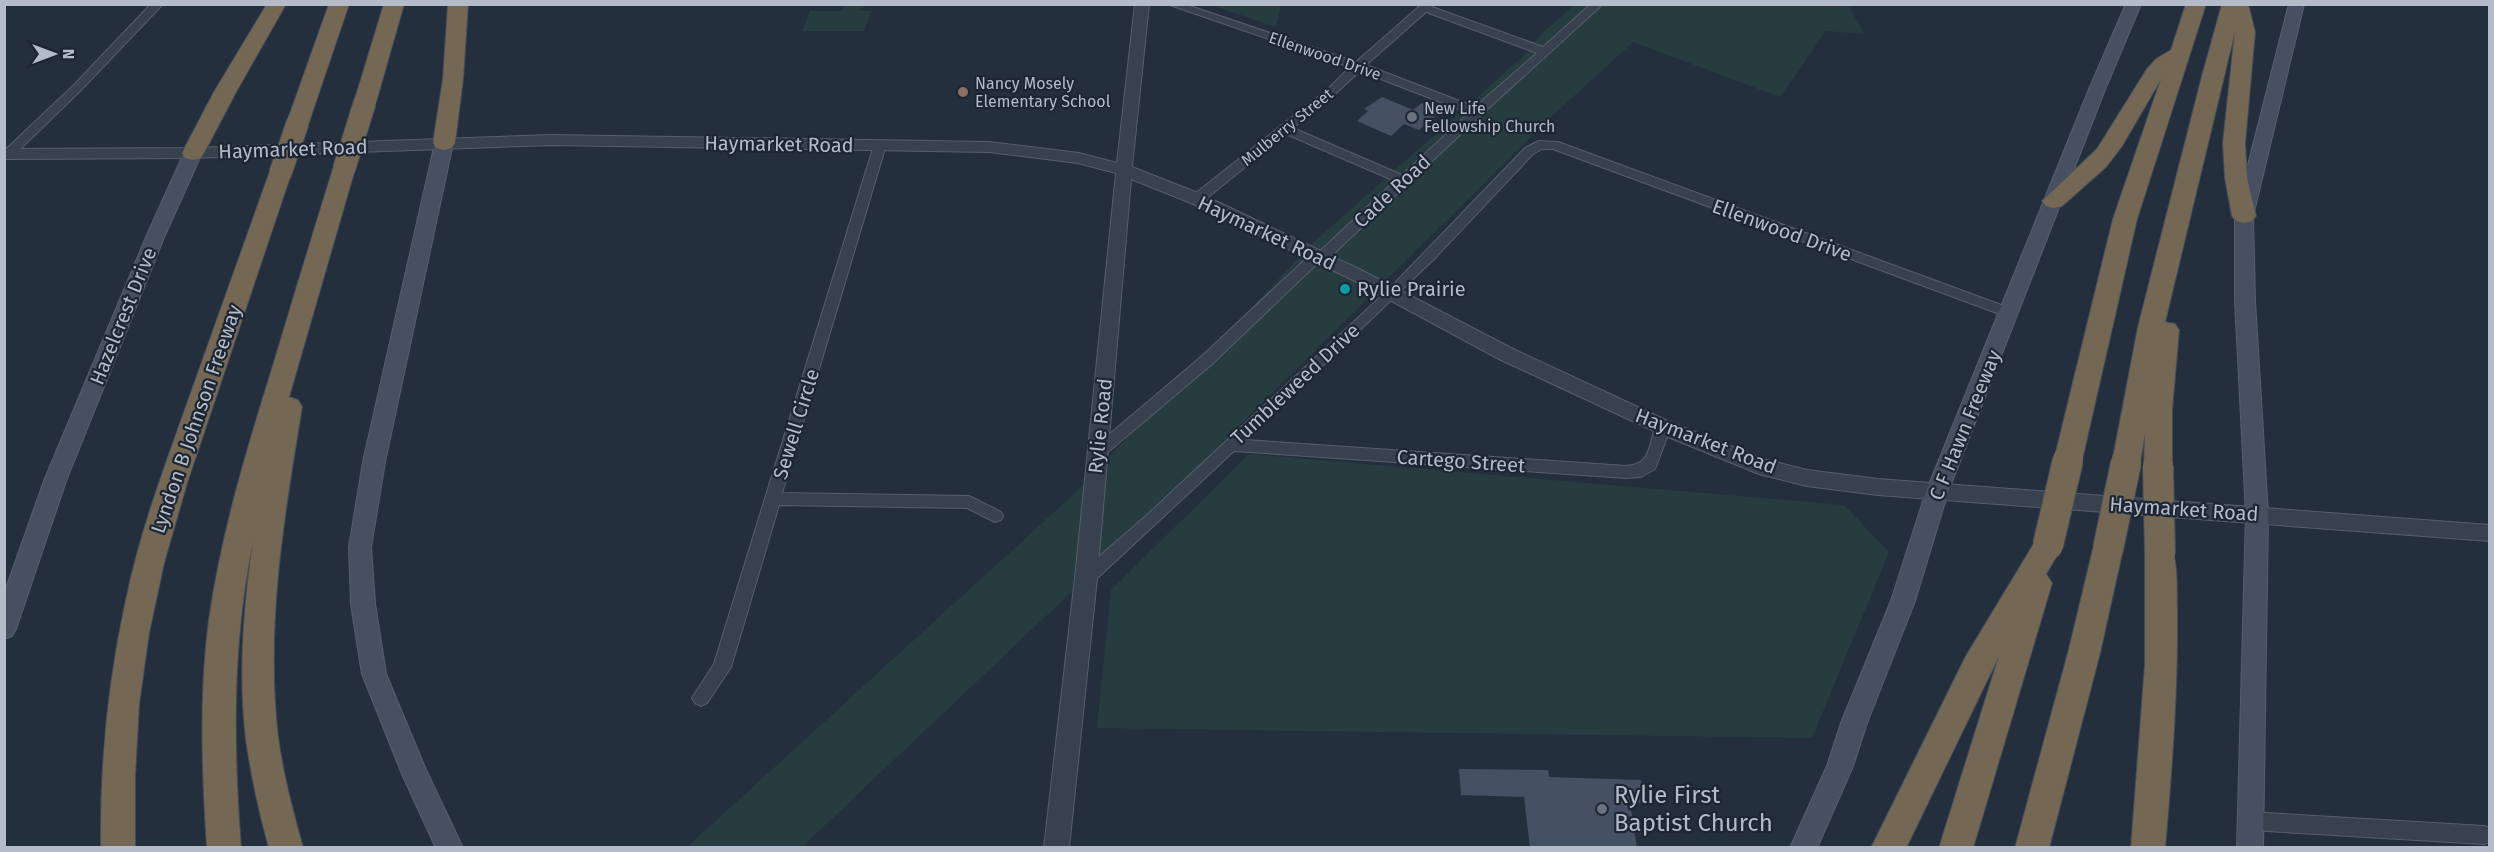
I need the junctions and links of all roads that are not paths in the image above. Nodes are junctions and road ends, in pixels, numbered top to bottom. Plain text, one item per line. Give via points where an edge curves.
1 (158, 4) edge
2 (277, 4) edge
3 (339, 4) edge
4 (394, 4) edge
5 (458, 4) edge
6 (1142, 4) edge
7 (1172, 4) edge
8 (1598, 4) edge
9 (2134, 4) edge
10 (2196, 4) edge
11 (2232, 4) edge
12 (2238, 4) edge
13 (2297, 4) edge
14 (1427, 6) edge
15 (2181, 51) junction
16 (1545, 52) junction
17 (1358, 66) junction
18 (1477, 112) junction
19 (1285, 129) junction
20 (444, 143) junction
21 (880, 145) junction
22 (1554, 145) joint
23 (193, 153) junction
24 (6, 154) edge
25 (1124, 170) junction
26 (1403, 180) junction
27 (1197, 199) junction
28 (2054, 201) junction
29 (2244, 216) junction
30 (1319, 257) junction
31 (313, 275) junction
32 (2164, 275) junction
33 (1392, 295) junction
34 (2010, 313) junction
35 (1663, 427) junction
36 (1230, 445) junction
37 (1097, 453) junction
38 (1937, 492) junction
39 (774, 499) junction
40 (2257, 514) junction
41 (995, 516) dead end
42 (2490, 533) edge
43 (2048, 545) junction
44 (1086, 578) junction
45 (8, 609) edge
46 (4, 629) edge
47 (701, 698) dead end
48 (116, 797) junction
49 (2250, 821) junction
50 (2484, 835) dead end
51 (2033, 845) edge
52 (109, 848) edge
53 (118, 848) edge
54 (224, 848) edge
55 (286, 848) edge
56 (450, 848) edge
57 (1056, 848) edge
58 (1803, 848) edge
59 (1888, 848) edge
60 (1956, 848) edge
61 (2148, 848) edge
62 (2250, 848) edge

1 - 24 street
2 - 23 highway
3 - 48 highway, Lyndon B Johnson Freeway, bridge via 183,454 149,564 132,642
4 - 31 highway, bridge
5 - 20 highway
6 - 25 street, Rylie Road
7 - 17 street, Ellenwood Drive
8 - 16 street, Cade Road
9 - 28 main road, C F Hawn Freeway
10 - 15 highway
11 - 32 highway
12 - 29 highway via 2245,32 2234,143
13 - 29 main road
14 - 16 street
14 - 17 street, Mulberry Street
15 - 28 highway via 2161,64 2111,146 2087,175
15 - 43 highway, bridge via 2125,219
16 - 18 street, Cade Road
17 - 18 street, Ellenwood Drive
17 - 19 street, Mulberry Street
18 - 26 street, Cade Road
19 - 26 street
19 - 27 street, Mulberry Street
20 - 21 street, Haymarket Road via 551,140
20 - 23 street, Haymarket Road
20 - 56 main road via 374,462 360,546 363,604 374,674
21 - 25 street, Haymarket Road via 1034,151
21 - 39 street, Sewell Circle
22 - 33 street, Tumbleweed Drive via 1539,145 1529,151
22 - 34 street, Ellenwood Drive
23 - 24 street, Haymarket Road
23 - 45 main road, Hazelcrest Drive via 55,481
25 - 27 street, Haymarket Road
25 - 37 street, Rylie Road
26 - 30 street, Cade Road
27 - 30 street, Haymarket Road
28 - 34 main road, C F Hawn Freeway
29 - 40 main road
30 - 33 street, Haymarket Road
30 - 37 street, Cade Road via 1206,362
31 - 54 highway via 256,467 237,544 224,622 218,703
31 - 55 highway via 267,527 260,597 258,659 265,758 274,810
32 - 51 highway, bridge via 2108,549
32 - 61 highway, bridge via 2166,332 2158,410 2163,620
33 - 35 street, Haymarket Road via 1506,354
33 - 36 street, Tumbleweed Drive
34 - 38 main road, C F Hawn Freeway
35 - 36 street, Cartego Street via 1650,465 1641,471 1626,472
35 - 38 street, Haymarket Road via 1759,466 1807,478
36 - 44 street, Tumbleweed Drive via 1140,533
37 - 44 street, Rylie Road
38 - 40 street, Haymarket Road
38 - 58 main road, C F Hawn Freeway via 1903,601 1840,766
39 - 41 street via 969,502
39 - 47 street, Sewell Circle via 722,667
40 - 42 street, Haymarket Road
40 - 49 main road
43 - 59 highway via 1977,666
43 - 60 highway
44 - 57 street, Rylie Road
45 - 46 main road
48 - 52 highway
48 - 53 highway, Lyndon B Johnson Freeway
49 - 50 street
49 - 62 main road

